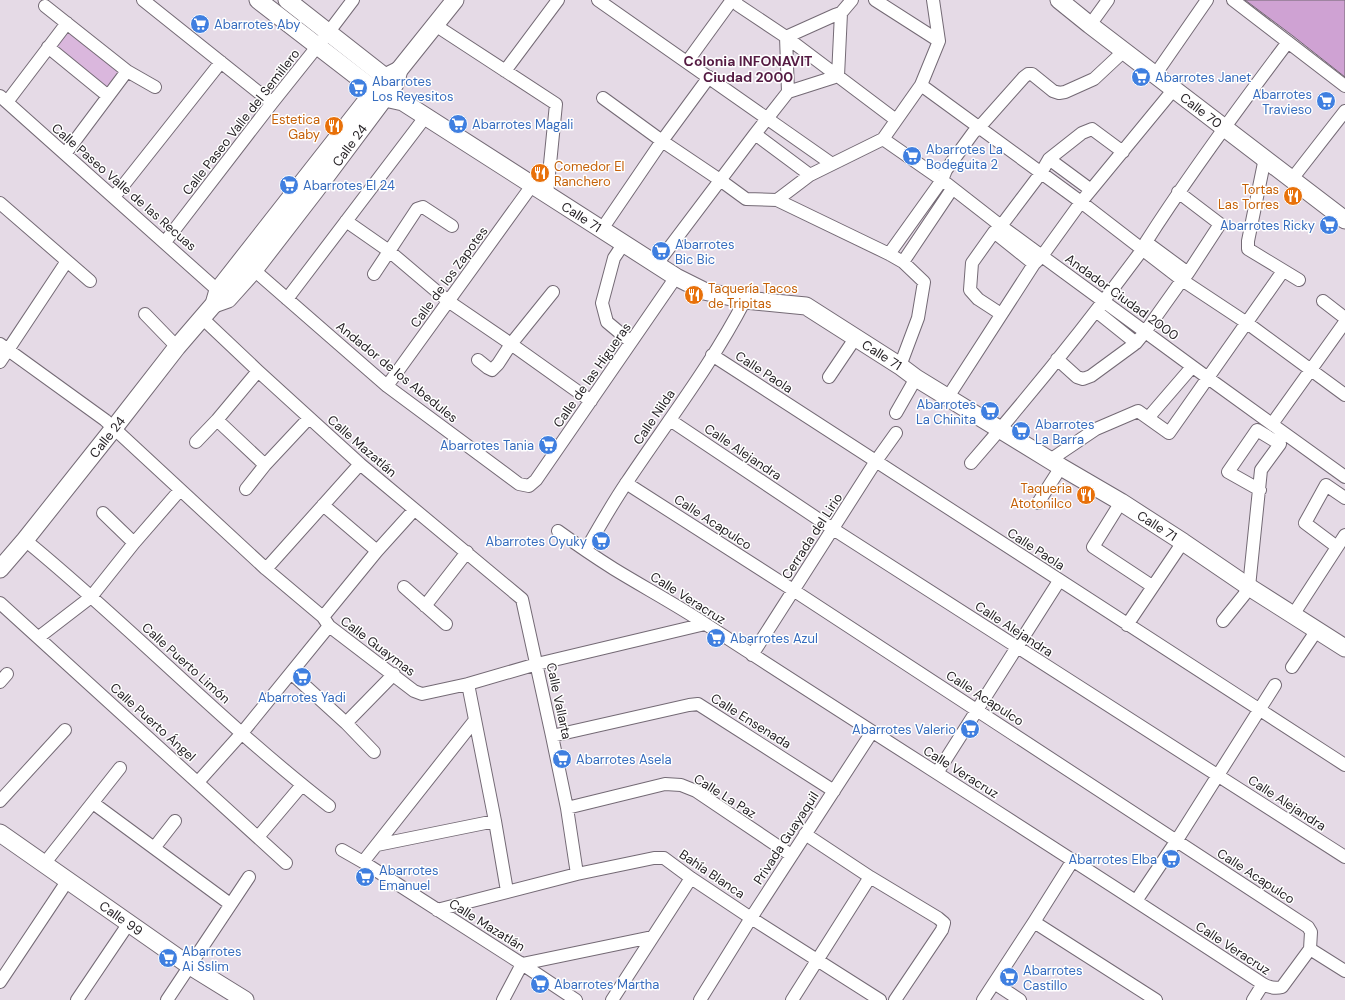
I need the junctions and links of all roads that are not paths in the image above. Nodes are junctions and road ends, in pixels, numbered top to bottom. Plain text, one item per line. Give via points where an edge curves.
1 (143, 0) edge
2 (258, 0) edge
3 (287, 0) edge
4 (353, 0) edge
5 (455, 0) edge
6 (558, 0) edge
7 (598, 0) edge
8 (733, 0) edge
9 (852, 0) edge
10 (875, 0) edge
11 (933, 0) edge
12 (1059, 0) edge
13 (1108, 0) edge
14 (1207, 0) edge
15 (1233, 0) edge
16 (45, 6) dead end
17 (841, 13) junction
18 (67, 23) junction
19 (435, 25) junction
20 (1090, 25) junction
21 (328, 33) junction
22 (786, 37) junction
23 (939, 41) junction
24 (1288, 42) junction
25 (48, 47) junction
26 (317, 47) junction
27 (1124, 51) junction
28 (221, 62) junction
29 (687, 62) junction
30 (128, 71) junction
31 (505, 71) junction
32 (1155, 75) junction
33 (838, 76) junction
34 (393, 77) junction
35 (709, 77) junction
36 (921, 85) junction
37 (1345, 86) edge
38 (155, 87) dead end
39 (1174, 90) junction
40 (788, 92) junction
41 (380, 95) junction
42 (108, 96) junction
43 (602, 98) dead end
44 (3, 99) edge
45 (403, 102) junction
46 (272, 103) junction
47 (1345, 111) edge
48 (426, 116) junction
49 (767, 118) junction
50 (896, 120) junction
51 (979, 127) junction
52 (1224, 127) junction
53 (755, 134) junction
54 (883, 140) junction
55 (662, 141) junction
56 (1123, 152) junction
57 (65, 154) junction
58 (1265, 158) junction
59 (1049, 159) junction
60 (832, 164) junction
61 (1041, 172) junction
62 (810, 175) junction
63 (1292, 179) junction
64 (720, 180) junction
65 (942, 180) junction
66 (533, 184) junction
67 (952, 189) junction
68 (1091, 190) junction
69 (1178, 192) junction
70 (547, 194) junction
71 (114, 197) junction
72 (777, 200) junction
73 (1081, 202) junction
74 (2, 209) edge
75 (1345, 220) edge
76 (346, 221) junction
77 (452, 226) dead end
78 (602, 229) junction
79 (998, 229) junction
80 (165, 242) junction
81 (624, 243) junction
82 (1144, 246) junction
83 (390, 251) junction
84 (889, 254) junction
85 (1038, 260) junction
86 (67, 261) junction
87 (904, 262) junction
88 (658, 264) junction
89 (254, 270) junction
90 (1283, 271) junction
91 (374, 274) dead end
92 (676, 277) junction
93 (1185, 277) junction
94 (1299, 280) dead end
95 (90, 281) dead end
96 (553, 292) dead end
97 (220, 298) junction
98 (287, 299) junction
99 (745, 300) junction
100 (448, 301) junction
101 (1323, 301) dead end
102 (1104, 302) junction
103 (1096, 311) junction
104 (145, 314) dead end
105 (1001, 314) junction
106 (202, 318) junction
107 (1345, 318) edge
108 (1345, 322) edge
109 (1247, 323) junction
110 (1145, 332) junction
111 (856, 337) junction
112 (631, 342) junction
113 (1136, 343) junction
114 (511, 344) junction
115 (4, 347) edge
116 (177, 347) junction
117 (712, 355) junction
118 (478, 360) dead end
119 (1057, 360) junction
120 (0, 362) edge
121 (900, 366) junction
122 (1312, 370) junction
123 (258, 371) junction
124 (1189, 371) junction
125 (828, 377) dead end
126 (916, 378) junction
127 (1205, 381) junction
128 (388, 386) junction
129 (1345, 394) edge
130 (948, 397) junction
131 (591, 401) junction
132 (896, 413) dead end
133 (309, 418) junction
134 (1148, 418) junction
135 (217, 420) junction
136 (670, 420) junction
137 (110, 424) junction
138 (1272, 424) junction
139 (1001, 429) junction
140 (896, 433) dead end
141 (196, 442) dead end
142 (876, 461) junction
143 (1345, 462) edge
144 (971, 463) dead end
145 (360, 464) junction
146 (1056, 464) junction
147 (265, 465) junction
148 (1341, 474) edge
149 (626, 484) junction
150 (528, 486) joint
151 (246, 489) dead end
152 (180, 490) junction
153 (1260, 490) junction
154 (1345, 498) edge
155 (1121, 502) junction
156 (1038, 503) dead end
157 (323, 505) junction
158 (414, 510) junction
159 (103, 513) dead end
160 (833, 529) junction
161 (558, 531) dead end
162 (1345, 535) edge
163 (24, 540) junction
164 (1183, 542) junction
165 (134, 543) junction
166 (1338, 547) junction
167 (377, 550) junction
168 (586, 550) junction
169 (466, 552) junction
170 (0, 569) edge
171 (266, 569) junction
172 (1059, 581) junction
173 (404, 586) dead end
174 (1152, 586) junction
175 (508, 587) joint
176 (1249, 587) junction
177 (793, 590) junction
178 (91, 596) junction
179 (0, 603) edge
180 (425, 606) junction
181 (1293, 614) junction
182 (1223, 621) dead end
183 (326, 622) junction
184 (446, 624) dead end
185 (705, 624) junction
186 (1128, 625) junction
187 (1317, 630) junction
188 (39, 637) junction
189 (1017, 648) junction
190 (1345, 648) edge
191 (752, 655) junction
192 (537, 664) junction
193 (1292, 667) dead end
194 (291, 673) junction
195 (394, 674) junction
196 (468, 684) junction
197 (1275, 685) dead end
198 (977, 710) junction
199 (1260, 710) junction
200 (475, 720) junction
201 (346, 724) junction
202 (65, 730) dead end
203 (872, 732) junction
204 (242, 733) junction
205 (552, 736) junction
206 (374, 752) dead end
207 (1345, 765) edge
208 (120, 768) dead end
209 (937, 773) junction
210 (1218, 775) junction
211 (198, 782) junction
212 (302, 785) junction
213 (834, 790) junction
214 (0, 802) edge
215 (93, 803) junction
216 (329, 806) dead end
217 (567, 808) junction
218 (495, 820) junction
219 (175, 821) dead end
220 (0, 833) edge
221 (805, 834) junction
222 (258, 838) junction
223 (1176, 840) junction
224 (377, 845) junction
225 (154, 848) junction
226 (342, 850) dead end
227 (791, 855) junction
228 (1345, 857) edge
229 (1073, 860) junction
230 (363, 862) junction
231 (286, 863) dead end
232 (44, 864) junction
233 (577, 874) junction
234 (249, 877) dead end
235 (870, 877) junction
236 (691, 878) junction
237 (68, 880) junction
238 (507, 891) junction
239 (1136, 900) junction
240 (230, 904) junction
241 (438, 910) junction
242 (751, 918) junction
243 (1034, 922) junction
244 (129, 923) junction
245 (652, 937) junction
246 (1310, 949) junction
247 (817, 959) junction
248 (522, 964) junction
249 (190, 966) junction
250 (1345, 971) edge
251 (0, 982) edge
252 (994, 983) junction
253 (1263, 984) junction
254 (77, 1000) edge
255 (167, 1000) edge
256 (245, 1000) edge
257 (503, 1000) edge
258 (576, 1000) edge
259 (612, 1000) edge
260 (700, 1000) edge
261 (792, 1000) edge
262 (880, 1000) edge
263 (895, 1000) edge
264 (983, 1000) edge
265 (1020, 1000) edge
266 (1156, 1000) edge
267 (1253, 1000) edge

1 - 28 street
2 - 26 street
3 - 21 street
4 - 21 street, Calle Paseo Valle del Semillero
5 - 19 street, Calle 24
6 - 31 street
7 - 29 street
8 - 22 street
8 - 29 street
9 - 17 street
10 - 23 street
11 - 23 street
12 - 20 street, Calle 70
13 - 20 street
14 - 32 street
15 - 24 street
16 - 18 street
17 - 22 street
17 - 33 street
18 - 25 street
18 - 30 street
19 - 31 street
19 - 34 street, Calle 24
20 - 27 street, Calle 70
21 - 26 street, Calle Paseo Valle del Semillero
21 - 34 street
22 - 33 street
22 - 40 street
23 - 36 street
24 - 37 street
24 - 52 street
25 - 42 street
25 - 44 street
26 - 41 street
26 - 46 street, Calle Paseo Valle del Semillero
27 - 32 street, Calle 70
27 - 51 street via 1094,79 1065,92 1053,91 1032,74 1028,74
28 - 46 street
28 - 71 street
29 - 35 street
30 - 38 street
30 - 42 street
31 - 70 street via 556,104
32 - 39 street, Calle 70
33 - 40 street
33 - 50 street
34 - 41 street, Calle 24
34 - 45 street
35 - 49 street
35 - 55 street
36 - 50 street
36 - 51 street
39 - 52 street, Calle 70
39 - 56 street
40 - 49 street
41 - 45 street, Calle 71
41 - 89 street, Calle 24
41 - 97 street, Calle 24
42 - 57 street
43 - 55 street
44 - 57 street, Calle Paseo Valle de las Recuas
45 - 48 street, Calle 71
46 - 80 street, Calle Paseo Valle del Semillero
47 - 63 street
48 - 66 street, Calle 71
48 - 76 street
49 - 53 street
49 - 60 street
50 - 54 street
51 - 61 street
51 - 65 street via 946,170
52 - 58 street, Calle 70
52 - 69 street
53 - 62 street
53 - 64 street
54 - 60 street
54 - 65 street
55 - 64 street
55 - 78 street
56 - 59 street via 1092,128
56 - 68 street
57 - 71 street, Calle Paseo Valle de las Recuas
58 - 63 street, Calle 70
58 - 90 street via 1248,249
59 - 61 street
59 - 68 street
60 - 62 street
61 - 73 street
61 - 79 street
62 - 72 street
63 - 75 street, Calle 70
64 - 72 street via 746,199
64 - 88 street
65 - 67 street
65 - 84 street
66 - 70 street, Calle 71
66 - 100 street, Calle de los Zapotes
67 - 79 street
67 - 87 street
68 - 73 street
69 - 82 street
69 - 93 street via 1220,224
70 - 78 street, Calle 71
71 - 80 street, Calle Paseo Valle de las Recuas
72 - 84 street
73 - 82 street
73 - 85 street
74 - 86 street
76 - 83 street
76 - 98 street
77 - 83 street via 422,207 417,209
78 - 81 street, Calle 71
79 - 85 street, Andador Ciudad 2000
79 - 105 street via 972,263 970,290 978,299
80 - 97 street, Calle Paseo Valle de las Recuas
81 - 88 street, Calle 71
81 - 112 street via 614,258 602,303 607,322
82 - 93 street
82 - 102 street
83 - 91 street
83 - 100 street
84 - 87 street
85 - 102 street, Andador Ciudad 2000
85 - 105 street
86 - 95 street
86 - 115 street
87 - 121 street via 924,282 918,318
88 - 92 street, Calle 71
89 - 97 street, Calle 24
89 - 98 street, Andador de los Abedules
90 - 94 street
90 - 109 street
92 - 99 street, Calle 71 via 704,291
92 - 112 street, Calle de las Higueras
93 - 109 street
93 - 110 street
96 - 114 street
97 - 106 street, Calle 24
98 - 128 street, Andador de los Abedules
99 - 111 street, Calle 71 via 806,306
99 - 117 street, Calle Nilda
100 - 114 street
100 - 128 street, Calle de los Zapotes
101 - 107 street
102 - 103 street
102 - 110 street, Andador Ciudad 2000
103 - 113 street
103 - 119 street
104 - 116 street
105 - 130 street
106 - 116 street, Calle 24
106 - 123 street, Calle Mazatlán
108 - 122 street
109 - 122 street
109 - 127 street
110 - 113 street
110 - 124 street, Andador Ciudad 2000
111 - 121 street, Calle 71
111 - 125 street
112 - 131 street, Calle de las Higueras
113 - 119 street via 1091,376 1083,379
114 - 118 street via 492,370
114 - 131 street
115 - 120 street
115 - 137 street, Calle Guaymas
116 - 137 street, Calle 24
117 - 136 street, Calle Nilda
117 - 142 street, Calle Paola
119 - 139 street
121 - 126 street, Calle 71
122 - 129 street
122 - 138 street
123 - 133 street, Calle Mazatlán
123 - 135 street
124 - 127 street, Andador Ciudad 2000
124 - 134 street
126 - 130 street, Calle 71
126 - 132 street
127 - 134 street via 1169,433
127 - 138 street, Andador Ciudad 2000
128 - 150 street, Andador de los Abedules via 519,484
130 - 139 street, Calle 71
131 - 150 street, Calle de las Higueras via 536,480
133 - 145 street, Calle Mazatlán
133 - 147 street
134 - 146 street via 1138,411 1096,429
135 - 141 street
135 - 147 street
136 - 149 street, Calle Nilda
136 - 160 street, Calle Alejandra
137 - 152 street, Calle Guaymas
137 - 163 street, Calle 24
138 - 148 street, Andador Ciudad 2000
139 - 144 street
139 - 146 street, Calle 71
140 - 142 street, Cerrada del Lirio
142 - 160 street, Cerrada del Lirio
142 - 172 street, Calle Paola
143 - 148 street
145 - 157 street
145 - 158 street, Calle Mazatlán
146 - 155 street, Calle 71
146 - 156 street
147 - 151 street
149 - 168 street, Calle Nilda
149 - 177 street, Calle Acapulco
152 - 165 street
152 - 171 street, Calle Guaymas
153 - 153 street via 1261,470 1280,444 1257,430 1228,472
153 - 176 street
154 - 166 street via 1326,485 1305,523
155 - 164 street, Calle 71
155 - 174 street via 1093,547
157 - 167 street
157 - 171 street
158 - 167 street
158 - 169 street, Calle Mazatlán
159 - 165 street
160 - 177 street, Cerrada del Lirio
160 - 189 street, Calle Alejandra
161 - 168 street
162 - 166 street
163 - 170 street, Calle 24
163 - 178 street, Calle Puerto Limón
164 - 174 street
164 - 176 street, Calle 71
165 - 178 street
166 - 181 street
167 - 183 street
168 - 185 street, Calle Veracruz
169 - 175 street, Calle Mazatlán
169 - 180 street
171 - 183 street, Calle Guaymas
172 - 186 street, Calle Paola
172 - 189 street
173 - 180 street
174 - 186 street
175 - 192 street, Calle Vallarta via 522,599
176 - 181 street, Calle 71
176 - 182 street
177 - 191 street, Cerrada del Lirio
177 - 198 street, Calle Acapulco
178 - 188 street
178 - 204 street, Calle Puerto Limón
179 - 188 street, Calle Puerto Ángel
180 - 184 street
181 - 187 street, Calle 71
183 - 194 street
183 - 195 street, Calle Guaymas
185 - 191 street, Calle Veracruz
185 - 192 street, Calle Guaymas
186 - 199 street, Calle Paola
187 - 190 street, Calle 71
187 - 193 street
188 - 211 street, Calle Puerto Ángel
189 - 198 street
189 - 210 street, Calle Alejandra
191 - 203 street, Calle Veracruz
192 - 196 street, Calle Guaymas
192 - 205 street, Calle Vallarta
194 - 201 street
194 - 204 street
195 - 196 street, Calle Guaymas via 414,691 422,694
195 - 201 street
196 - 200 street
197 - 199 street
198 - 209 street
198 - 223 street, Calle Acapulco
199 - 207 street, Calle Paola
199 - 210 street
200 - 218 street
200 - 224 street
201 - 206 street
202 - 214 street
203 - 209 street, Calle Veracruz
203 - 213 street, Privada Guayaquil
204 - 211 street
204 - 212 street, Calle Puerto Limón
205 - 213 street, Calle Ensenada via 698,704
205 - 217 street, Calle Vallarta
208 - 215 street
209 - 229 street, Calle Veracruz
210 - 223 street
210 - 228 street, Calle Alejandra
211 - 222 street, Calle Puerto Ángel
212 - 216 street, Calle Puerto Limón
212 - 222 street
213 - 221 street, Privada Guayaquil
215 - 225 street
215 - 232 street
217 - 227 street, Calle La Paz via 665,784 681,785 696,791
217 - 233 street, Calle Vallarta
218 - 224 street
218 - 238 street
219 - 225 street
220 - 232 street, Calle 99
221 - 227 street, Privada Guayaquil
221 - 235 street
222 - 231 street, Calle Puerto Ángel
223 - 239 street
223 - 246 street, Calle Acapulco via 1308,927 1311,932
224 - 230 street
225 - 240 street
226 - 230 street, Calle Mazatlán
227 - 242 street, Privada Guayaquil
229 - 239 street, Calle Veracruz
229 - 243 street
230 - 241 street, Calle Mazatlán
232 - 237 street, Calle 99
233 - 236 street, Bahía Blanca via 664,858
233 - 238 street, Bahía Blanca
234 - 240 street
235 - 247 street
235 - 263 street via 944,923 942,930
236 - 242 street, Bahía Blanca
236 - 245 street
237 - 244 street, Calle 99
237 - 251 street
238 - 241 street, Bahía Blanca
239 - 253 street, Calle Veracruz
240 - 249 street
241 - 248 street, Calle Mazatlán
242 - 247 street, Bahía Blanca
242 - 260 street, Privada Guayaquil
243 - 252 street
243 - 266 street
244 - 249 street, Calle 99
244 - 254 street
245 - 248 street
245 - 259 street
246 - 250 street
246 - 253 street, Calle Veracruz via 1282,987 1271,988
247 - 261 street
247 - 262 street, Bahía Blanca
248 - 257 street
248 - 258 street, Calle Mazatlán
249 - 255 street
249 - 256 street, Calle 99
252 - 264 street
252 - 265 street
253 - 267 street

